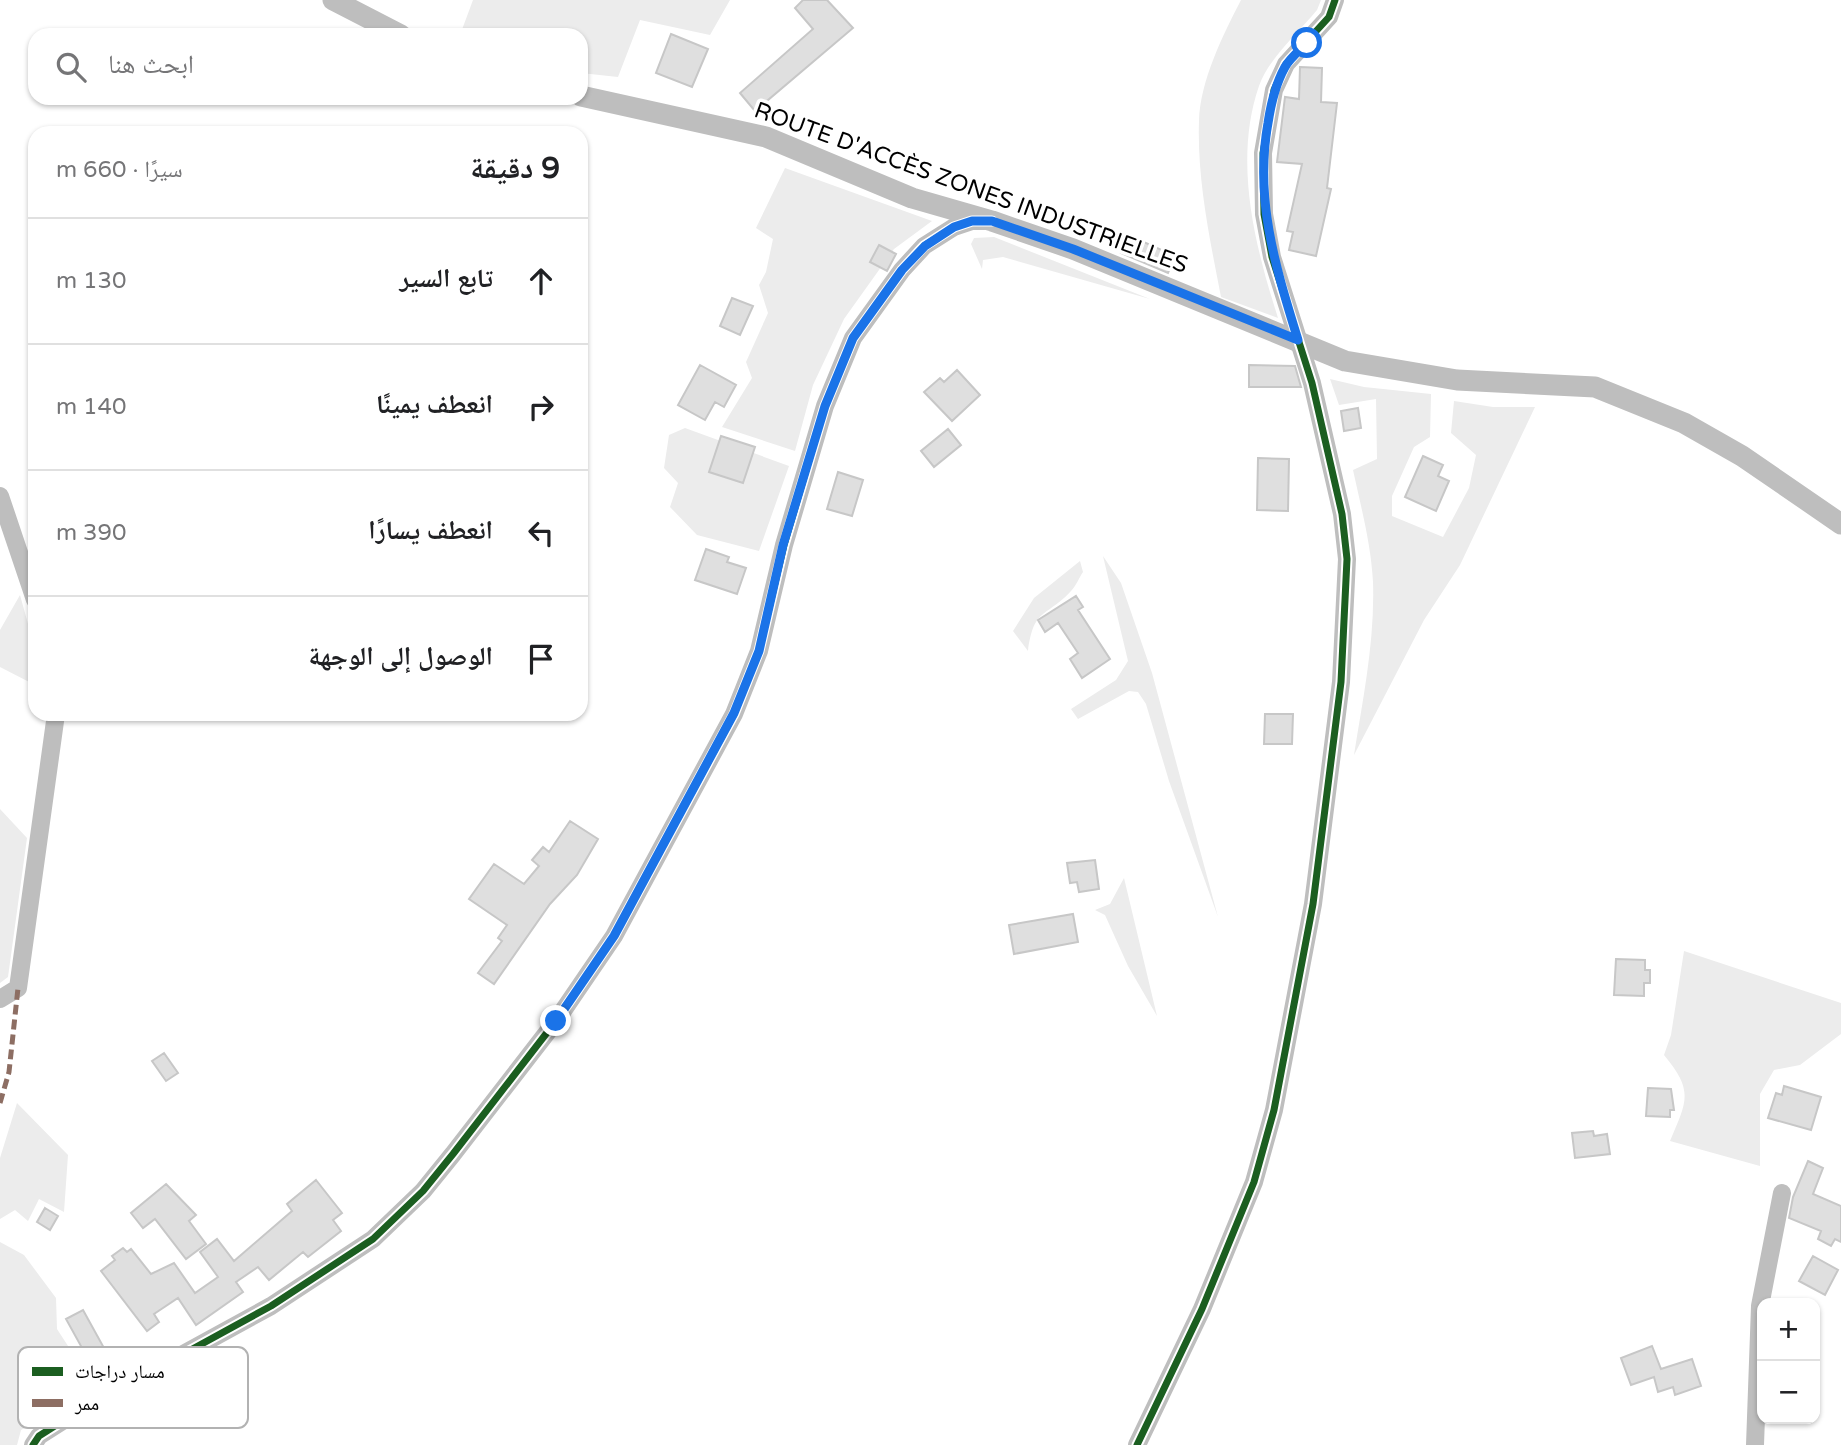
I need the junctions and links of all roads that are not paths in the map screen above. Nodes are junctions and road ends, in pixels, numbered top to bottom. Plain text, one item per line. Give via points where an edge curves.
1 (332, 0) edge
2 (1335, 0) edge
3 (387, 28) edge
4 (588, 98) edge
5 (992, 221) junction
6 (1298, 340) junction
7 (0, 496) edge
8 (1841, 524) edge
9 (28, 579) edge
10 (54, 721) edge
11 (0, 999) edge
12 (1782, 1193) dead end
13 (196, 1347) edge
14 (52, 1428) edge
15 (33, 1445) edge
16 (1137, 1445) edge
17 (1755, 1445) edge

1 - 3 street
2 - 6 street via 1329,17 1286,64 1263,153 1264,214 1272,257
4 - 5 street, ROUTE D'ACCÈS ZONES INDUSTRIELLES via 766,137 912,198
5 - 6 street, ROUTE D'ACCÈS ZONES INDUSTRIELLES
5 - 13 street via 954,227 925,246 853,338 825,406 783,545 759,651 734,713 614,936 556,1021 423,1191 373,1239 271,1306
6 - 8 street, ROUTE D'ACCÈS ZONES INDUSTRIELLES via 1345,360 1396,371 1457,380 1595,387 1684,423 1742,456
6 - 16 street via 1339,502 1347,559 1341,682 1313,904 1274,1110 1254,1182 1202,1309
7 - 9 street
10 - 11 street via 18,988
12 - 17 street via 1760,1307
14 - 15 street

